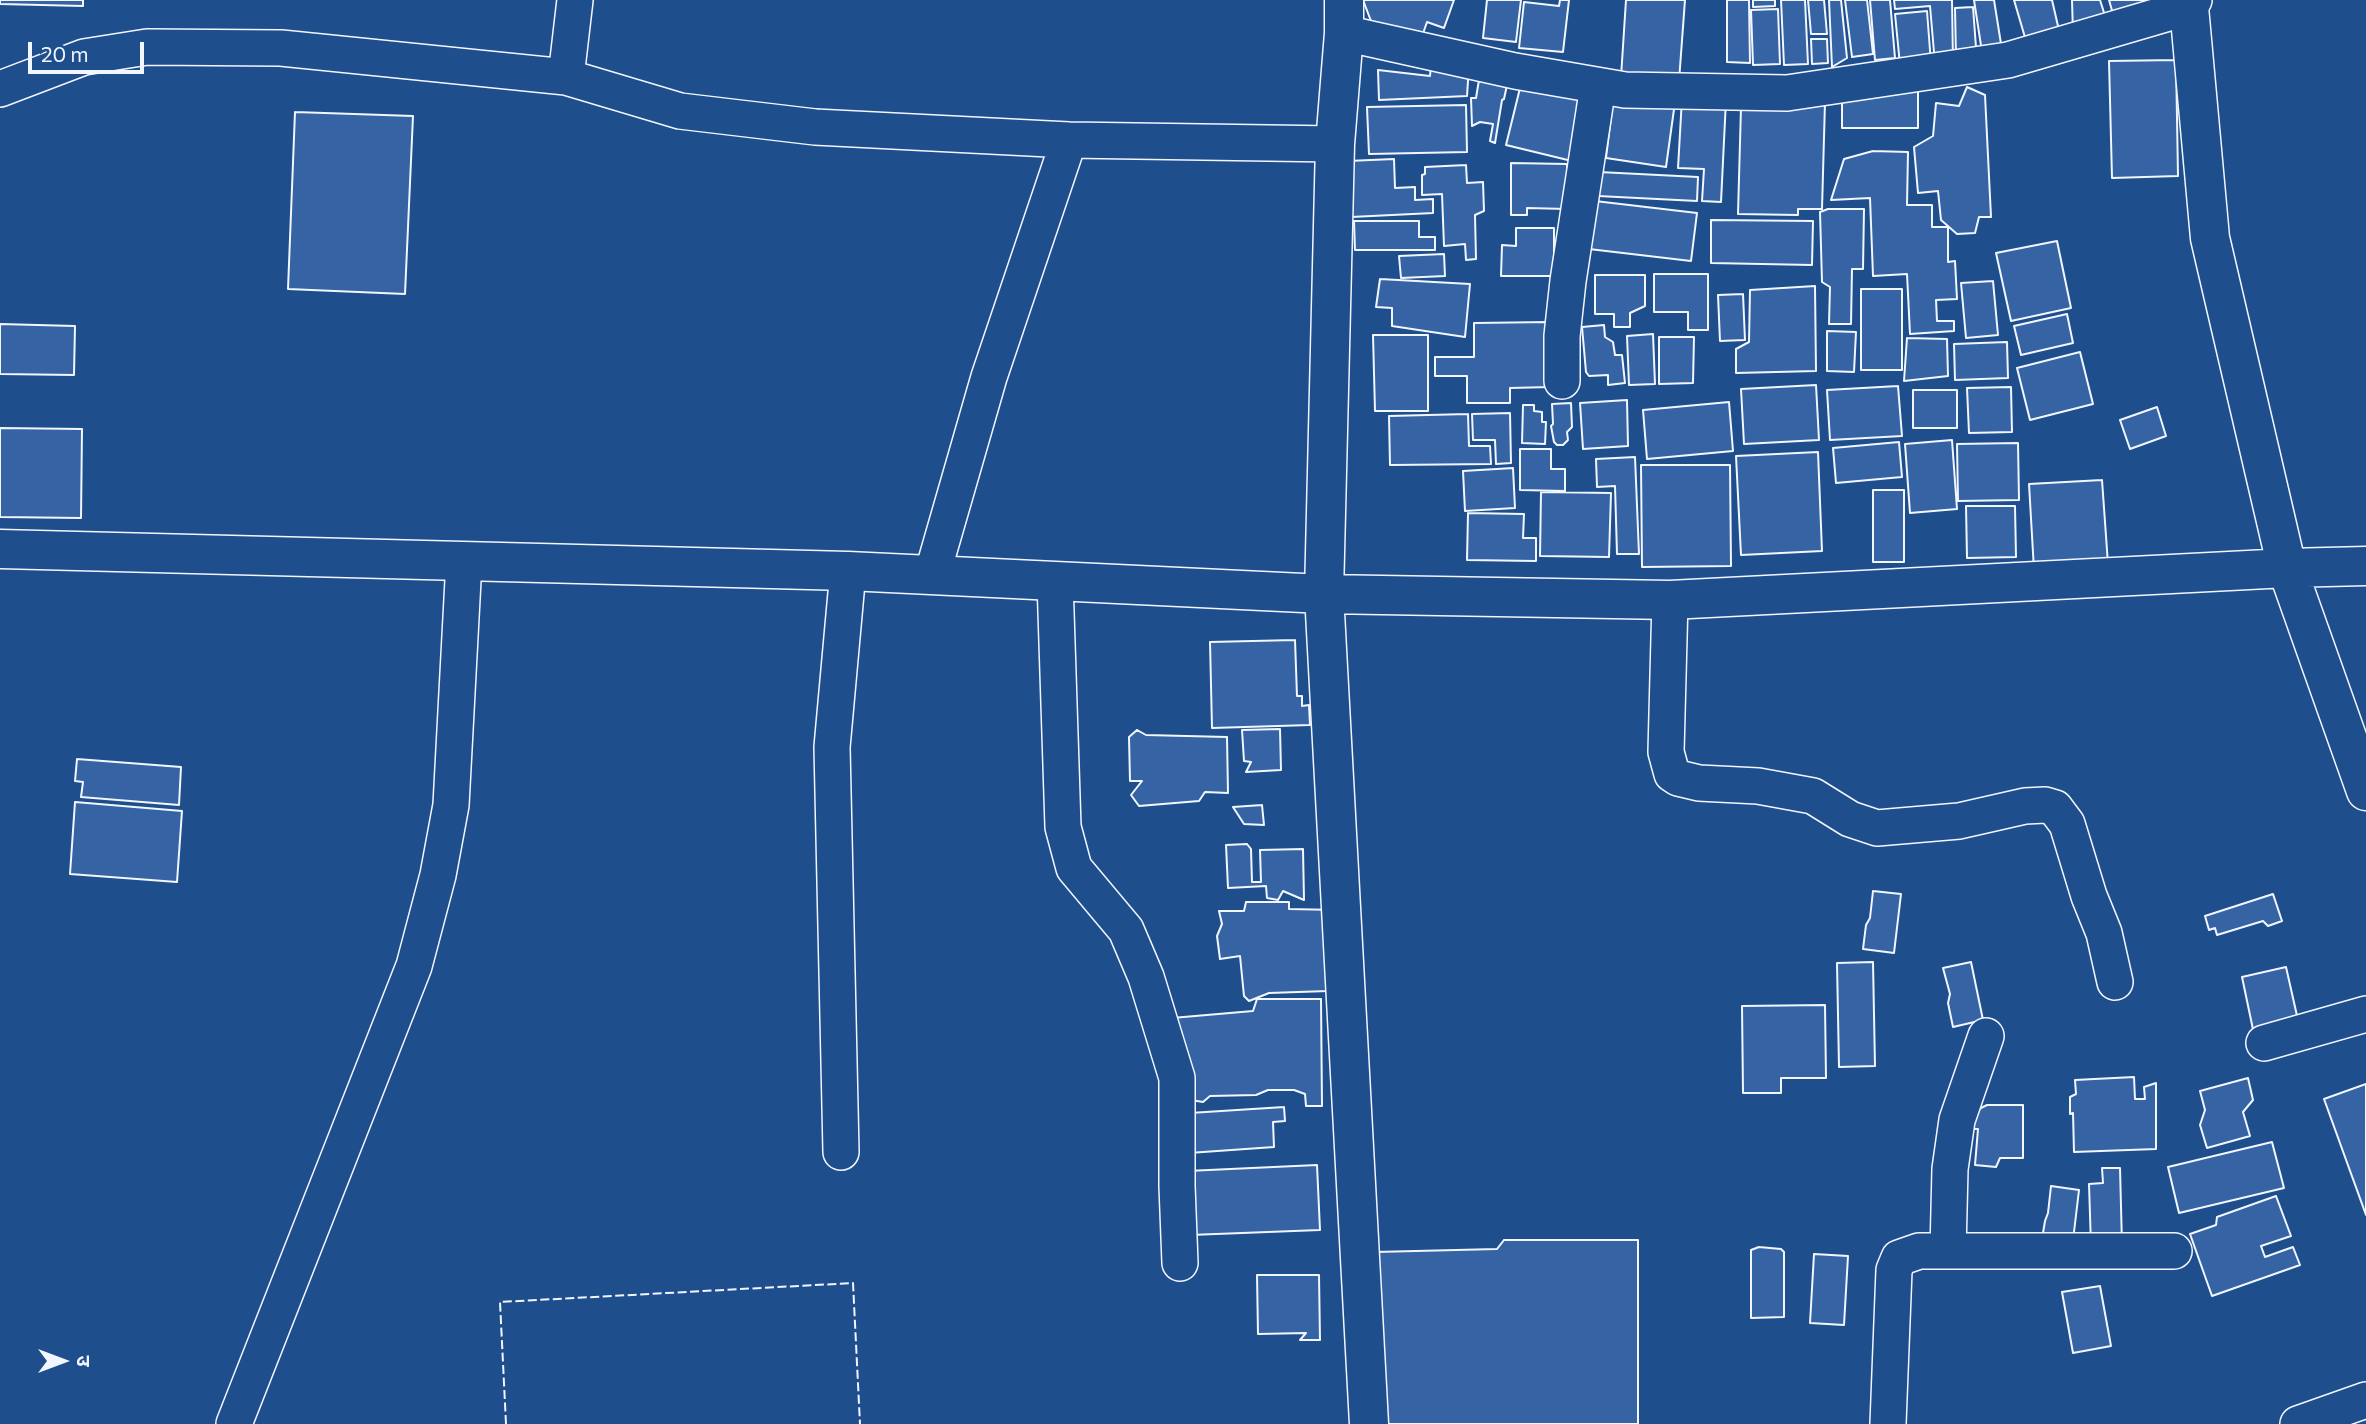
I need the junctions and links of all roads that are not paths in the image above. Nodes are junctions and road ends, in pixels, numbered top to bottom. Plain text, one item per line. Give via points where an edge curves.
1 (575, 0) edge
2 (2189, 2) edge
3 (1344, 16) edge
4 (566, 77) junction
5 (1598, 86) junction
6 (0, 89) edge
7 (1069, 139) junction
8 (1335, 144) junction
9 (1562, 381) dead end
10 (0, 549) edge
11 (464, 561) junction
12 (2366, 566) edge
13 (2287, 568) junction
14 (848, 571) junction
15 (932, 575) junction
16 (1055, 581) junction
17 (1324, 594) junction
18 (1670, 600) junction
19 (2366, 791) edge
20 (2115, 982) dead end
21 (2366, 1014) edge
22 (1986, 1036) dead end
23 (2264, 1043) dead end
24 (841, 1152) dead end
25 (1948, 1251) junction
26 (2174, 1251) dead end
27 (1180, 1263) dead end
28 (2366, 1400) edge
29 (234, 1424) edge
30 (1369, 1424) edge
31 (1888, 1424) edge
32 (2298, 1424) edge

1 - 4 street
2 - 5 street via 2008,60 1787,93
2 - 13 street via 2210,239
3 - 5 street via 1515,71
3 - 8 street
4 - 6 street via 281,48 147,47 84,57
4 - 7 street via 680,111 815,127
5 - 9 street via 1567,292
7 - 8 street
7 - 15 street via 989,377
8 - 17 street
10 - 11 street
11 - 14 street
11 - 29 street via 451,805 418,953
12 - 13 street
13 - 18 street
13 - 19 street
14 - 15 street
14 - 24 street via 832,747
15 - 16 street
16 - 17 street
16 - 27 street via 1063,827 1074,867 1126,930 1146,976 1177,1078
17 - 18 street
17 - 30 street
18 - 20 street via 1667,752 1672,774 1699,783 1758,786 1813,796 1850,819 1877,828 1959,821 2025,806 2055,808 2067,824 2104,933
21 - 23 street
22 - 25 street via 1957,1121 1950,1169
25 - 26 street
25 - 31 street via 1919,1251 1899,1258 1894,1270
28 - 32 street

